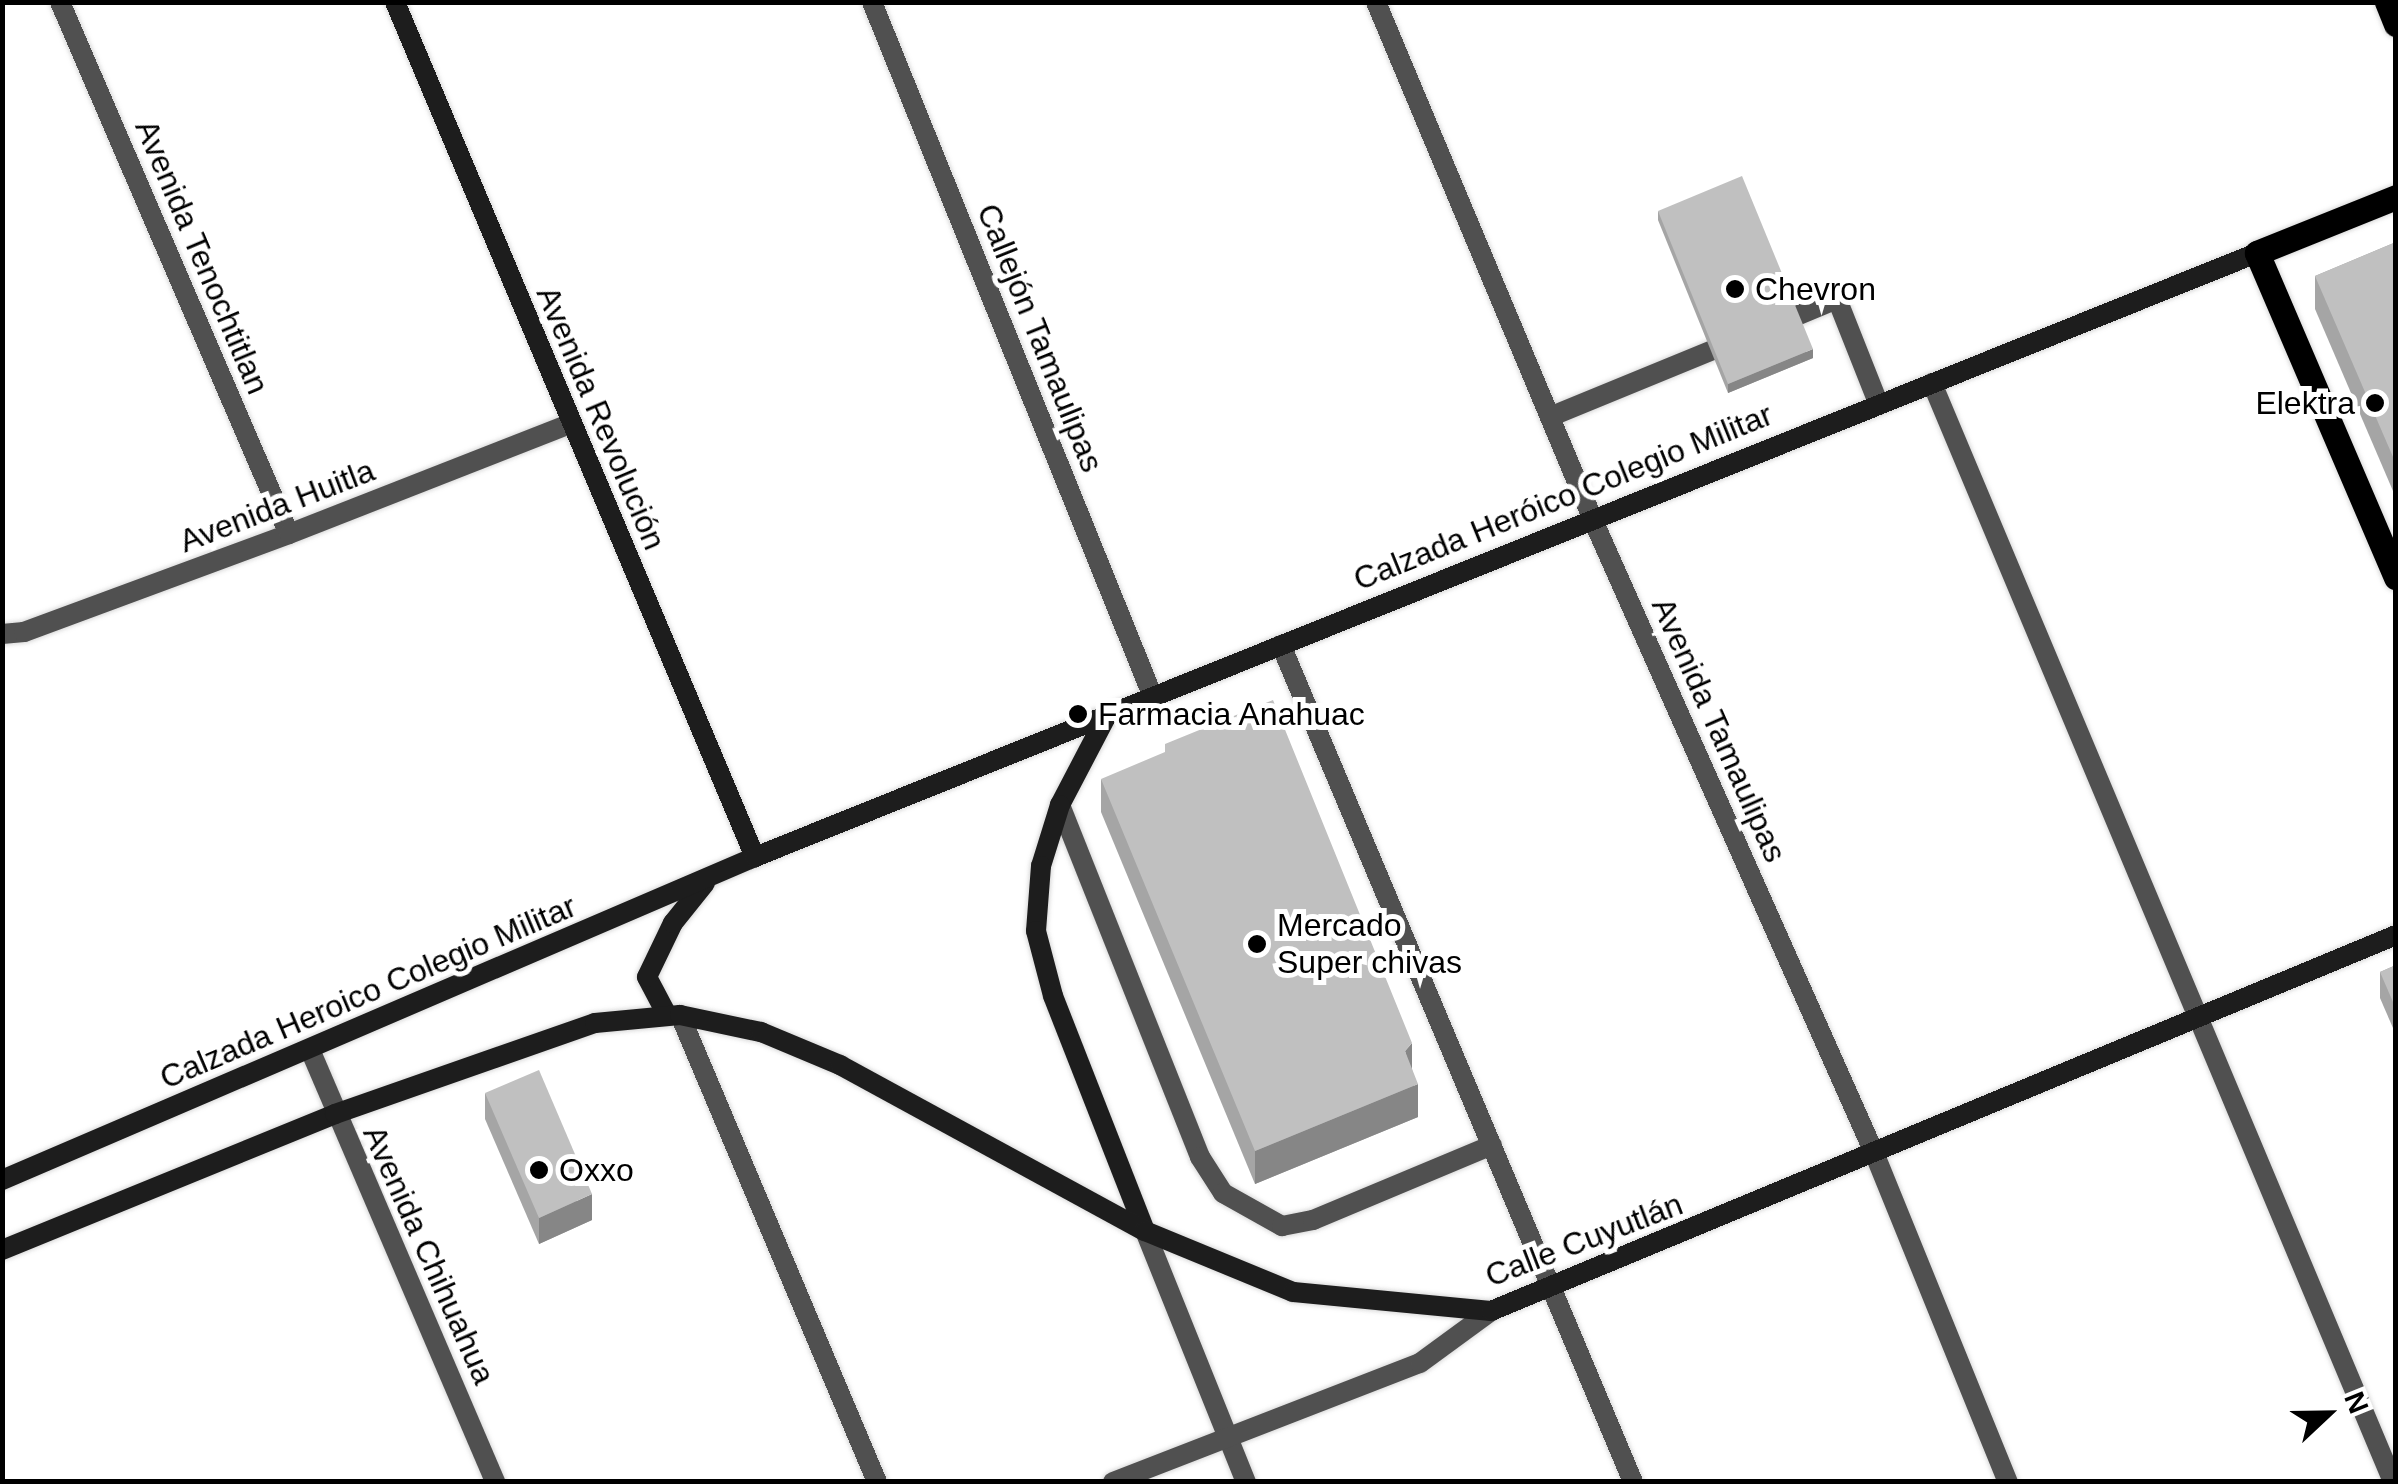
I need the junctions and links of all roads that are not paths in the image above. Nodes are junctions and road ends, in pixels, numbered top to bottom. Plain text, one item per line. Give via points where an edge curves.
1 (60, 2) edge
2 (394, 2) edge
3 (872, 2) edge
4 (1376, 2) edge
5 (2387, 2) edge
6 (2396, 24) edge
7 (2396, 197) edge
8 (2257, 253) junction
9 (1932, 384) junction
10 (1879, 405) junction
11 (1552, 416) junction
12 (570, 424) junction
13 (1593, 520) junction
14 (289, 534) junction
15 (2396, 577) edge
16 (2, 634) edge
17 (1281, 646) junction
18 (1153, 697) junction
19 (1108, 715) junction
20 (1060, 805) junction
21 (755, 857) junction
22 (709, 877) junction
23 (2396, 935) edge
24 (674, 1015) junction
25 (2198, 1020) junction
26 (311, 1052) junction
27 (334, 1114) junction
28 (1492, 1144) junction
29 (1875, 1155) junction
30 (2, 1180) edge
31 (1145, 1231) junction
32 (2, 1250) edge
33 (1552, 1288) junction
34 (1491, 1312) junction
35 (1227, 1439) junction
36 (495, 1482) edge
37 (877, 1482) edge
38 (1113, 1482) edge
39 (1246, 1482) edge
40 (1633, 1482) edge
41 (2008, 1482) edge
42 (2393, 1482) edge

1 - 14 street, Avenida Tenochtitlan
2 - 12 main road, Avenida Revolución
3 - 18 street, Callejón Tamaulipas
4 - 11 street, Avenida Tamaulipas
5 - 6 main road
7 - 8 main road, Calzada Heróico Colegio Militar
8 - 9 main road, Calzada Heróico Colegio Militar
8 - 15 main road
9 - 10 main road, Calzada Heróico Colegio Militar
9 - 25 street
10 - 11 street via 1836,299
10 - 13 main road, Calzada Heróico Colegio Militar
11 - 13 street, Avenida Tamaulipas
12 - 14 street, Avenida Huitla
12 - 21 main road, Avenida Revolución
13 - 17 main road, Calzada Heróico Colegio Militar
13 - 29 street, Avenida Tamaulipas
14 - 16 street, Avenida Huitla via 24,632
17 - 18 main road, Calzada Heróico Colegio Militar
17 - 28 street
18 - 19 main road, Calzada Heróico Colegio Militar
19 - 20 main road
19 - 21 main road, Calzada Heróico Colegio Militar
20 - 28 street via 1200,1157 1223,1193 1282,1226 1313,1220
20 - 31 main road via 1041,866 1036,931 1053,996
21 - 22 main road, Calzada Heroico Colegio Militar
22 - 24 main road via 653,958 647,978
22 - 26 main road, Calzada Heroico Colegio Militar
23 - 25 main road, Calle Cuyutlán
24 - 27 main road via 595,1023
24 - 31 main road, Calle Cuyutlán via 760,1032 840,1065
24 - 37 street
25 - 29 main road, Calle Cuyutlán
25 - 42 street
26 - 27 street, Avenida Chihuahua
26 - 30 main road, Calzada Heroico Colegio Militar
27 - 32 main road
27 - 36 street, Avenida Chihuahua
28 - 33 street
29 - 33 main road, Calle Cuyutlán
29 - 41 street, Avenida Tamaulipas
31 - 34 main road, Calle Cuyutlán via 1293,1292
31 - 35 street
33 - 34 main road, Calle Cuyutlán
33 - 40 street
34 - 35 street via 1420,1363
35 - 38 street
35 - 39 street

